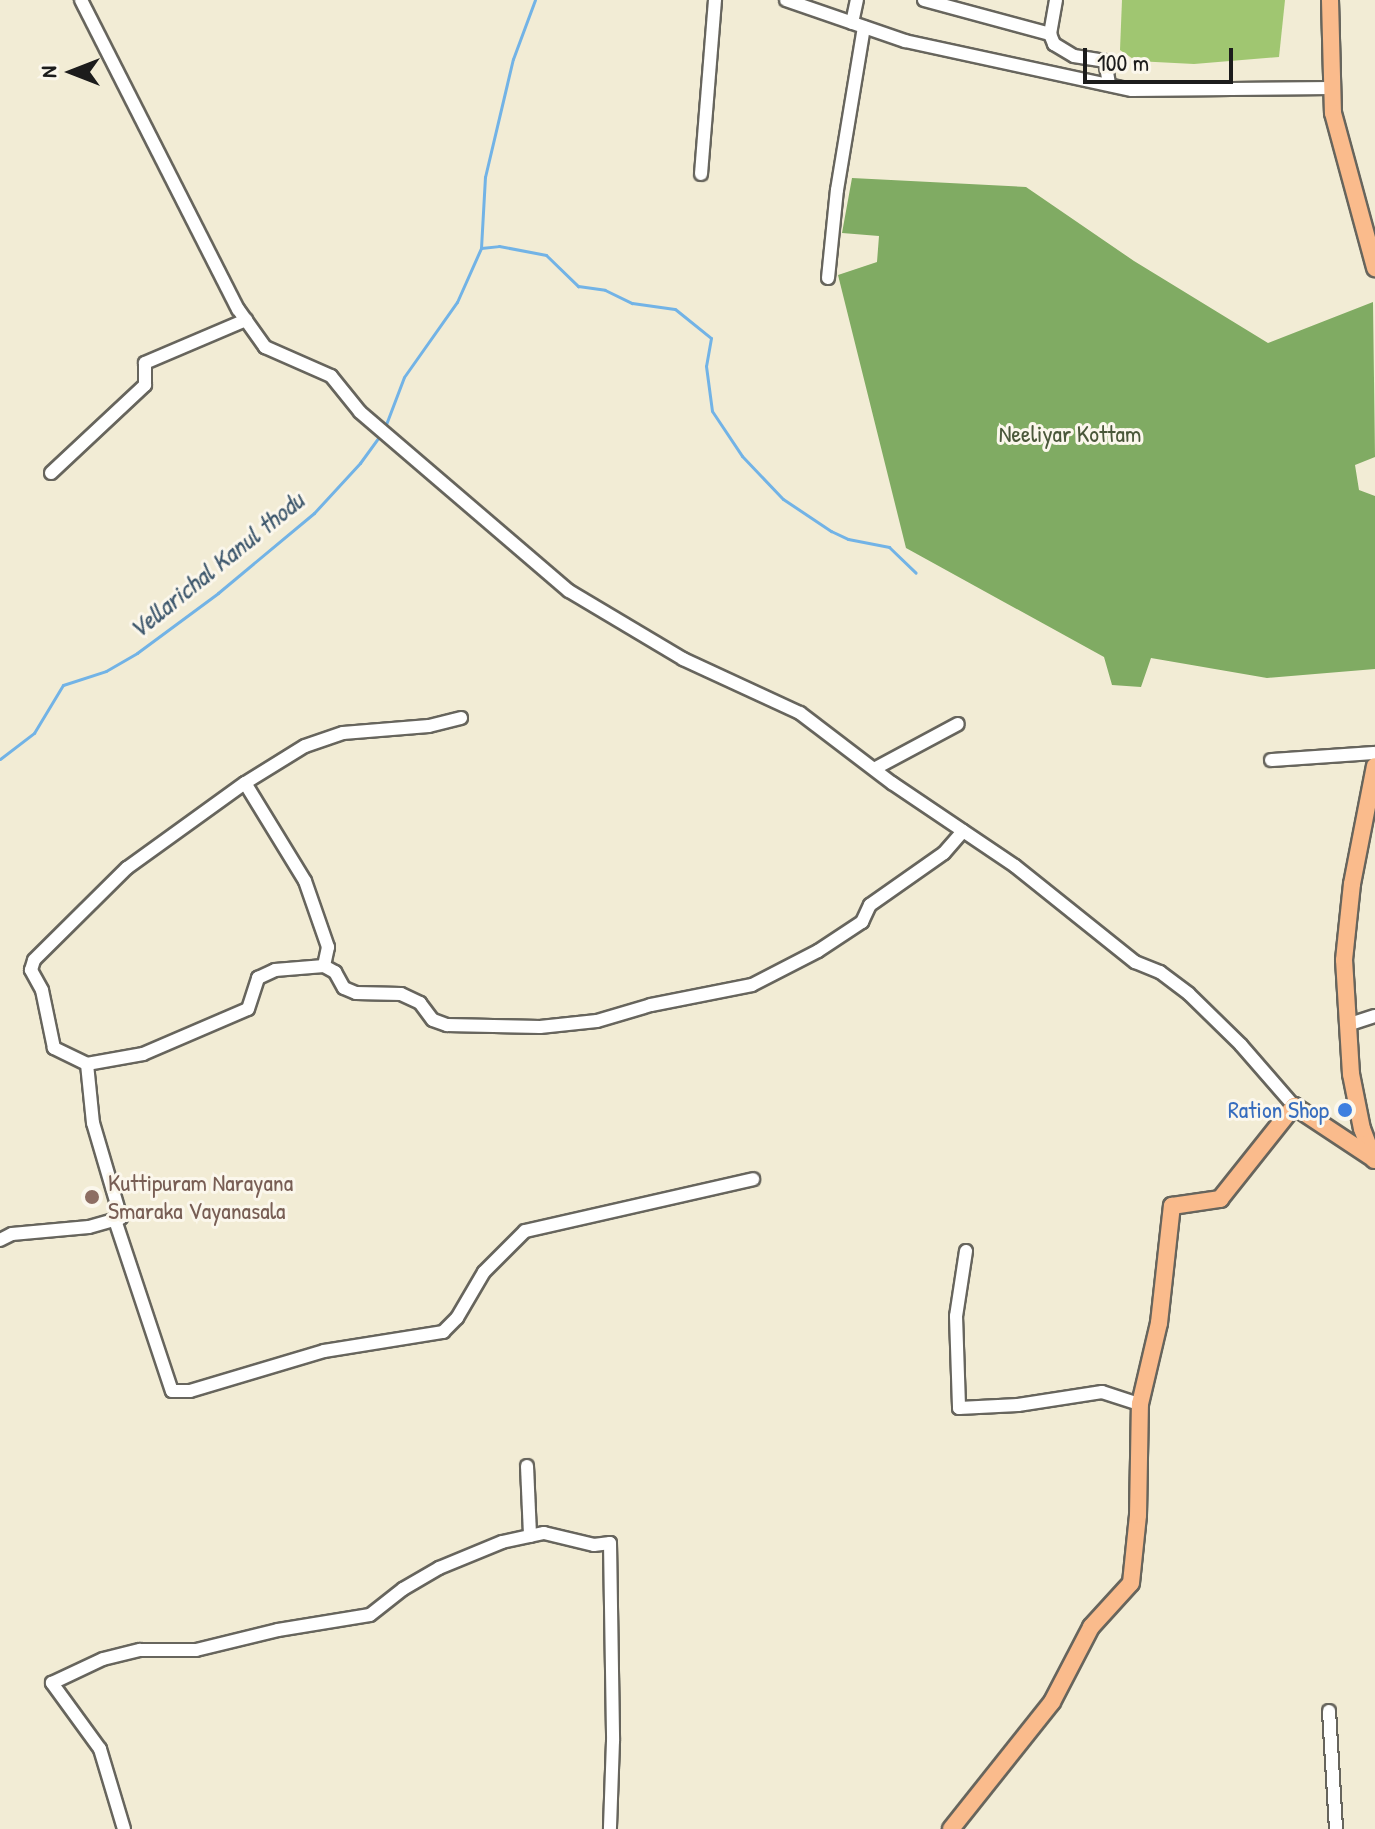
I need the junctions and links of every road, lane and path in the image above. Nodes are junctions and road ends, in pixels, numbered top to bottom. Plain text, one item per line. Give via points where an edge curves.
1 (81, 0) edge
2 (715, 0) edge
3 (786, 0) edge
4 (857, 0) edge
5 (924, 0) edge
6 (1056, 0) edge
7 (1330, 0) edge
8 (858, 25) junction
9 (1050, 34) junction
10 (1109, 84) junction
11 (1331, 88) junction
12 (701, 174) dead end
13 (1375, 268) edge
14 (828, 278) dead end
15 (246, 320) junction
16 (51, 473) dead end
17 (461, 718) dead end
18 (958, 724) dead end
19 (1375, 753) edge
20 (1271, 760) dead end
21 (1375, 766) edge
22 (874, 769) junction
23 (245, 783) junction
24 (966, 833) junction
25 (324, 966) junction
26 (1375, 1016) edge
27 (1347, 1025) junction
28 (87, 1064) junction
29 (1294, 1106) junction
30 (1374, 1160) edge
31 (753, 1179) dead end
32 (115, 1220) junction
33 (0, 1240) edge
34 (966, 1251) dead end
35 (1140, 1404) junction
36 (527, 1466) dead end
37 (530, 1536) junction
38 (1329, 1711) dead end
39 (124, 1829) edge
40 (610, 1829) edge
41 (951, 1829) edge
42 (1336, 1829) edge

1 - 15 street
2 - 12 street
3 - 8 street
4 - 8 street
5 - 9 street
6 - 9 street
7 - 11 main road
8 - 10 street via 905,41
8 - 14 street
9 - 10 street via 1064,53 1105,61
10 - 11 street via 1196,92
11 - 13 main road via 1338,135
15 - 16 street via 145,363 145,385
15 - 22 street via 265,347 331,376 387,436 569,591 683,659 800,713
17 - 23 street via 343,733 305,746
18 - 22 street
19 - 20 street
21 - 27 main road via 1346,923
22 - 24 street
23 - 25 street via 305,881 328,947
23 - 28 street via 127,868 34,960 31,970 42,990 54,1048
24 - 25 street via 870,905 862,922 752,985 597,1021 540,1027 447,1025 401,994 344,988 335,972
24 - 29 street via 1135,962 1160,972 1189,994
25 - 28 street via 275,970 258,978 248,1009 143,1054
26 - 27 street
27 - 30 main road via 1362,1129
28 - 32 street via 93,1123 121,1218
29 - 30 main road
29 - 35 main road via 1220,1199 1172,1206 1159,1323
31 - 32 street via 525,1231 484,1272 443,1332 324,1351 190,1391 172,1391
32 - 33 street
34 - 35 street via 956,1316 959,1408 1102,1392
35 - 41 main road via 1131,1583 1091,1627 1052,1702
36 - 37 street
37 - 39 street via 439,1568 370,1615 196,1650 140,1650 103,1659 52,1683 100,1749
37 - 40 street via 544,1533 594,1545 610,1543
38 - 42 street

